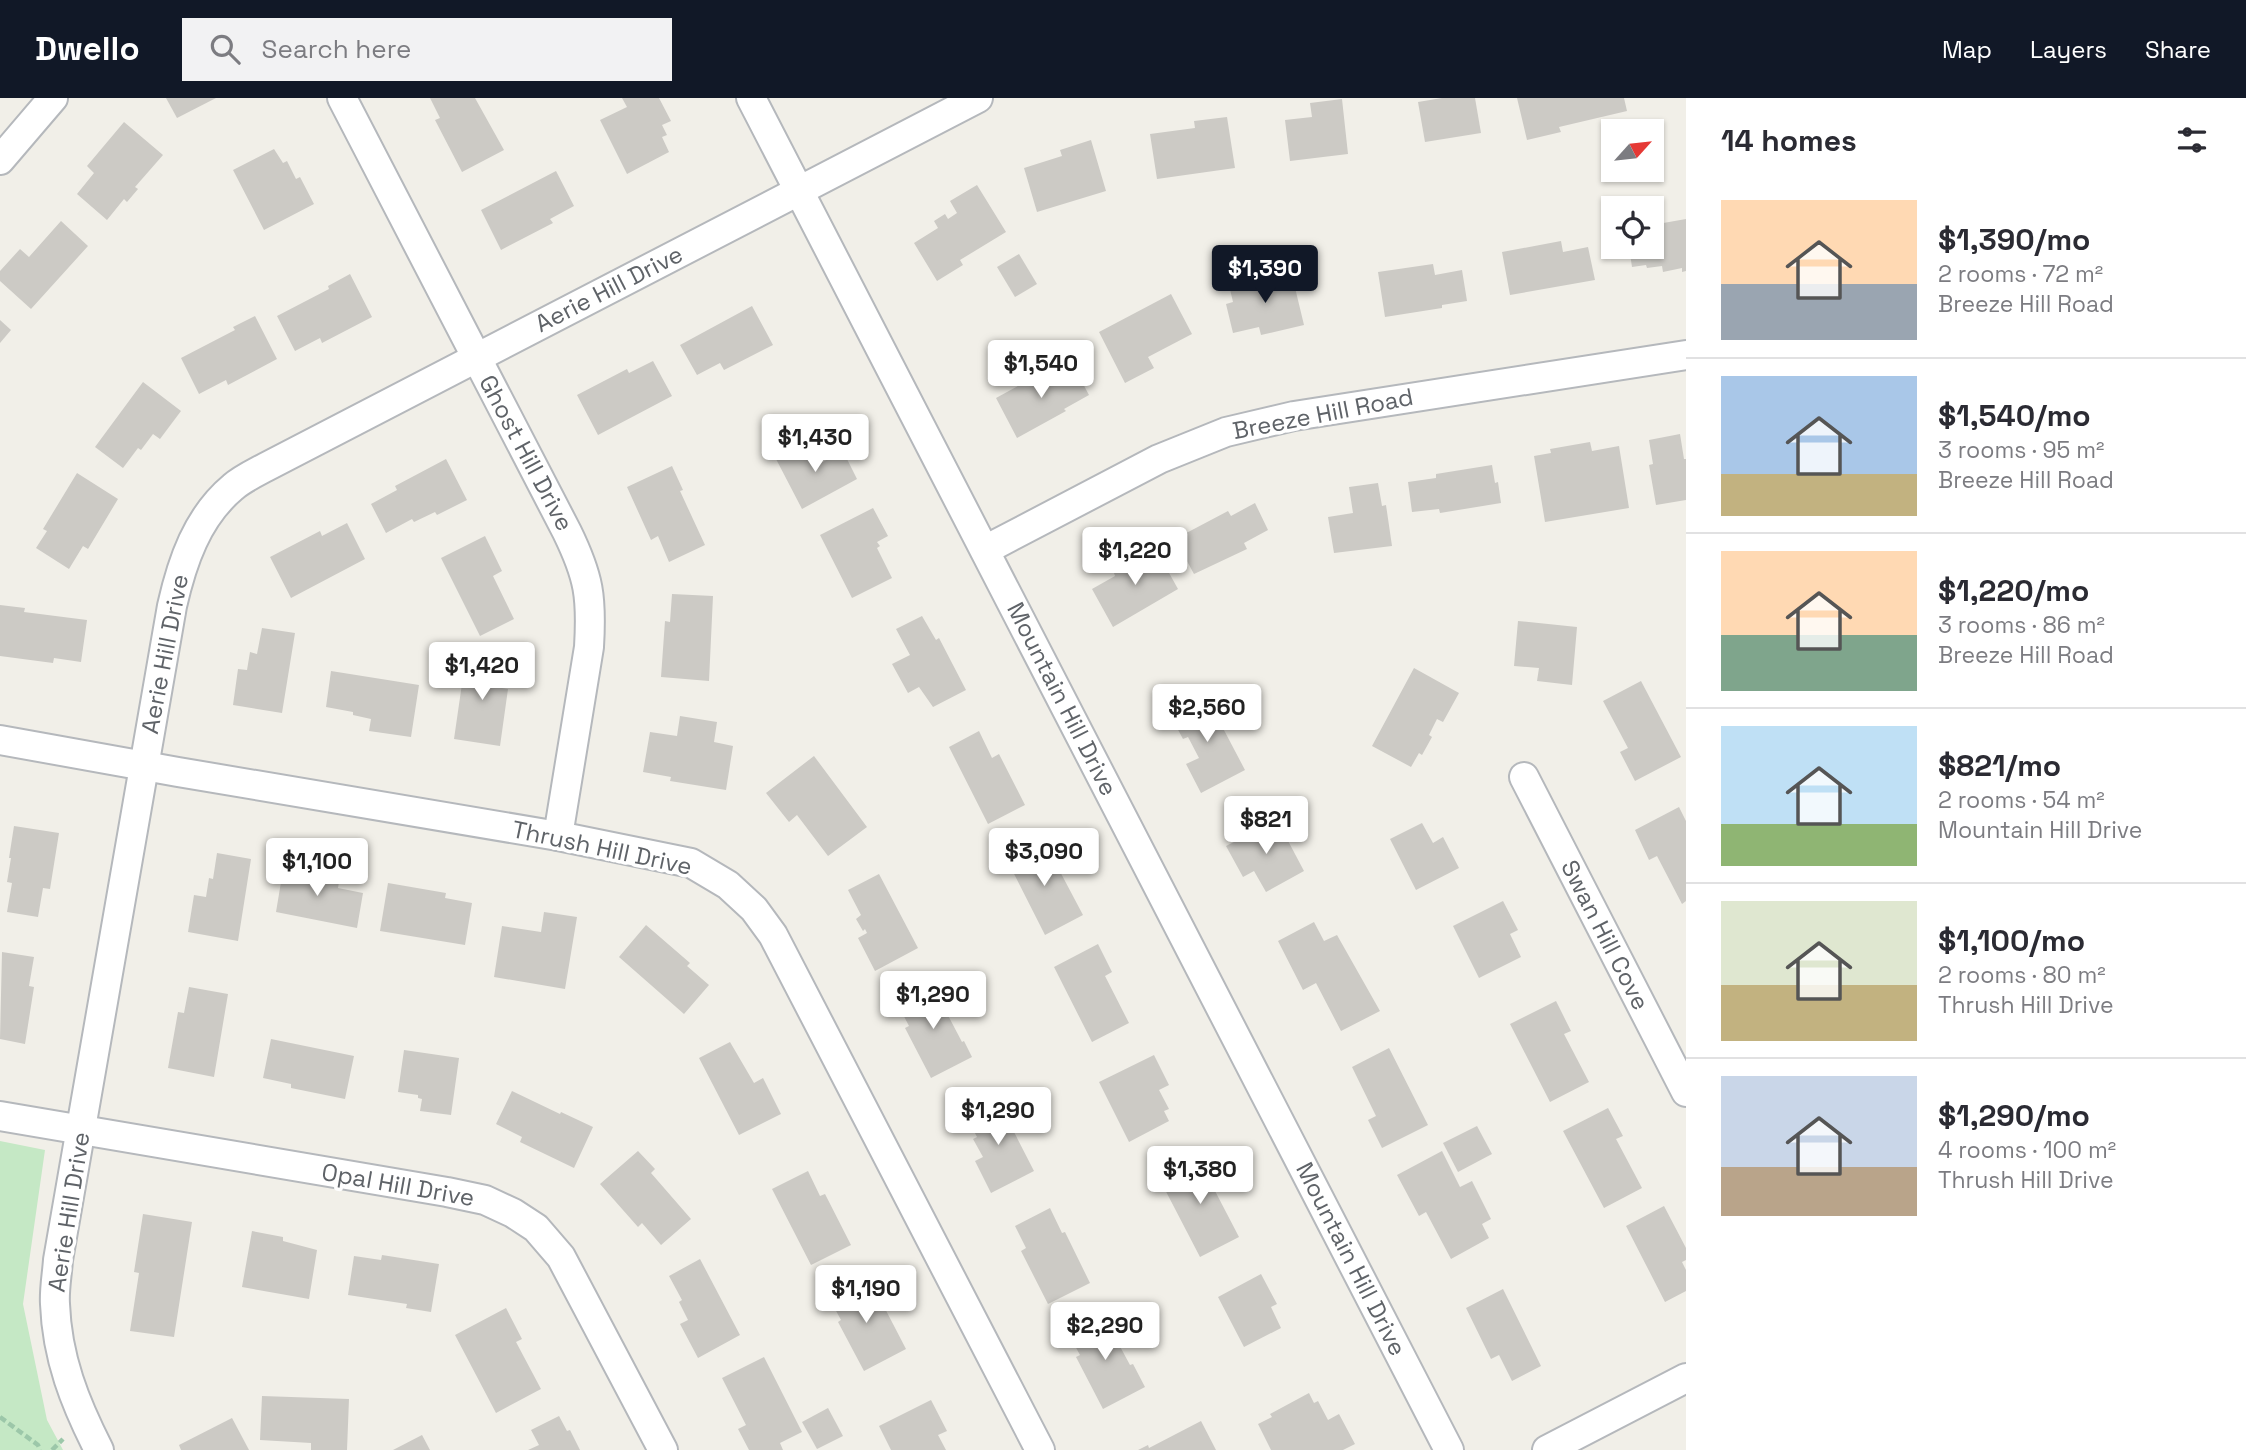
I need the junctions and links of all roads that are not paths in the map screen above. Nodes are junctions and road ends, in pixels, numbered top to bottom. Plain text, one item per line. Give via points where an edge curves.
1 (53, 98) edge
2 (342, 98) edge
3 (751, 98) edge
4 (978, 98) edge
5 (0, 160) edge
6 (799, 191) junction
7 (1686, 355) edge
8 (476, 358) junction
9 (985, 550) junction
10 (0, 740) edge
11 (143, 766) junction
12 (1524, 777) dead end
13 (558, 836) junction
14 (1686, 1092) edge
15 (0, 1116) edge
16 (82, 1131) junction
17 (1686, 1378) edge
18 (99, 1450) edge
19 (663, 1450) edge
20 (1040, 1450) edge
21 (1449, 1450) edge
22 (1547, 1450) edge

1 - 5 street
2 - 8 street, Ghost Hill Drive
3 - 6 street, Mountain Hill Drive
4 - 6 street, Aerie Hill Drive
6 - 8 street, Aerie Hill Drive
6 - 9 street, Mountain Hill Drive
7 - 9 street, Breeze Hill Road via 1294,416 1226,432 1159,459
8 - 11 street, Aerie Hill Drive via 266,467 233,487 210,513 181,565
8 - 13 street, Ghost Hill Drive via 567,531 588,584 589,647
9 - 21 street, Mountain Hill Drive
10 - 11 street, Thrush Hill Drive
11 - 13 street, Thrush Hill Drive
11 - 16 street, Aerie Hill Drive
12 - 14 street, Swan Hill Cove
13 - 20 street, Thrush Hill Drive via 691,863 728,885 754,909 773,935
15 - 16 street, Opal Hill Drive
16 - 18 street, Aerie Hill Drive via 58,1260 55,1303 60,1354 79,1411
16 - 19 street, Opal Hill Drive via 447,1192 485,1200 513,1213 536,1228 561,1257
17 - 22 street

